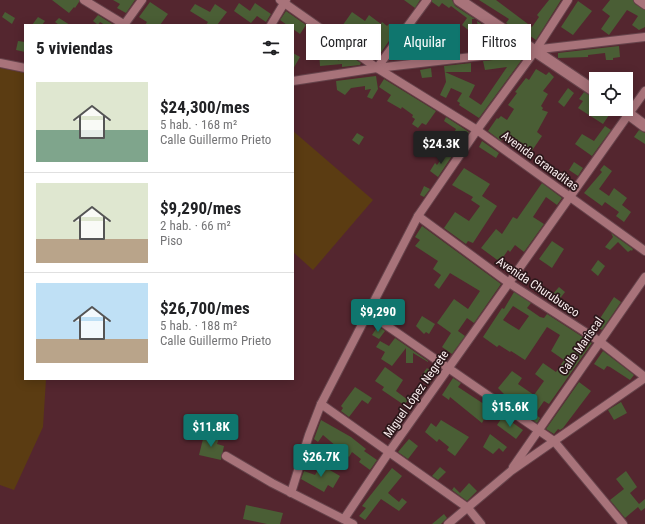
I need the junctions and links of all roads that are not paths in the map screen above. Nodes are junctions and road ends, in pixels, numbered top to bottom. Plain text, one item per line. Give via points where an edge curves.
1 (84, 0) edge
2 (142, 0) edge
3 (427, 0) edge
4 (459, 0) edge
5 (568, 0) edge
6 (638, 0) edge
7 (283, 1) edge
8 (645, 5) edge
9 (122, 24) edge
10 (125, 24) edge
11 (272, 24) edge
12 (645, 37) edge
13 (535, 51) junction
14 (0, 63) edge
15 (24, 68) edge
16 (377, 68) junction
17 (294, 81) edge
18 (589, 87) edge
19 (645, 91) edge
20 (633, 104) edge
21 (623, 116) edge
22 (631, 116) edge
23 (645, 126) edge
24 (477, 130) junction
25 (570, 196) junction
26 (418, 216) junction
27 (645, 251) edge
28 (645, 277) edge
29 (508, 283) junction
30 (367, 312) junction
31 (599, 342) junction
32 (449, 368) junction
33 (645, 378) edge
34 (321, 404) junction
35 (538, 429) junction
36 (554, 441) junction
37 (389, 452) junction
38 (226, 456) dead end
39 (511, 471) junction
40 (291, 493) junction
41 (468, 508) junction
42 (344, 519) junction
43 (353, 524) edge
44 (448, 524) edge
45 (481, 524) edge
46 (623, 524) edge

1 - 9 street
2 - 10 street
3 - 16 street
4 - 13 street
5 - 13 street
6 - 8 street
7 - 11 street
7 - 16 street, Avenida Granaditas
12 - 13 street
13 - 16 street
13 - 18 street
13 - 24 street
14 - 15 street
16 - 17 street
16 - 24 street, Avenida Granaditas
19 - 20 street
21 - 25 street, Miguel López Negrete
22 - 23 street
24 - 25 street, Avenida Granaditas
24 - 26 street
25 - 27 street, Avenida Granaditas
25 - 29 street, Miguel López Negrete
26 - 29 street, Avenida Churubusco
26 - 30 street
28 - 31 street, Calle Mariscal
29 - 31 street, Avenida Churubusco
29 - 32 street, Miguel López Negrete
30 - 32 street
30 - 34 street
31 - 33 street, Avenida Churubusco
31 - 35 street, Calle Mariscal
32 - 35 street
32 - 37 street, Miguel López Negrete
33 - 36 street
34 - 37 street
34 - 40 street via 306,442
35 - 36 street
35 - 39 street, Calle Mariscal
36 - 39 street
36 - 46 street
37 - 41 street
37 - 42 street, Miguel López Negrete
38 - 40 street
39 - 41 street
40 - 42 street
41 - 44 street
41 - 45 street
42 - 43 street

